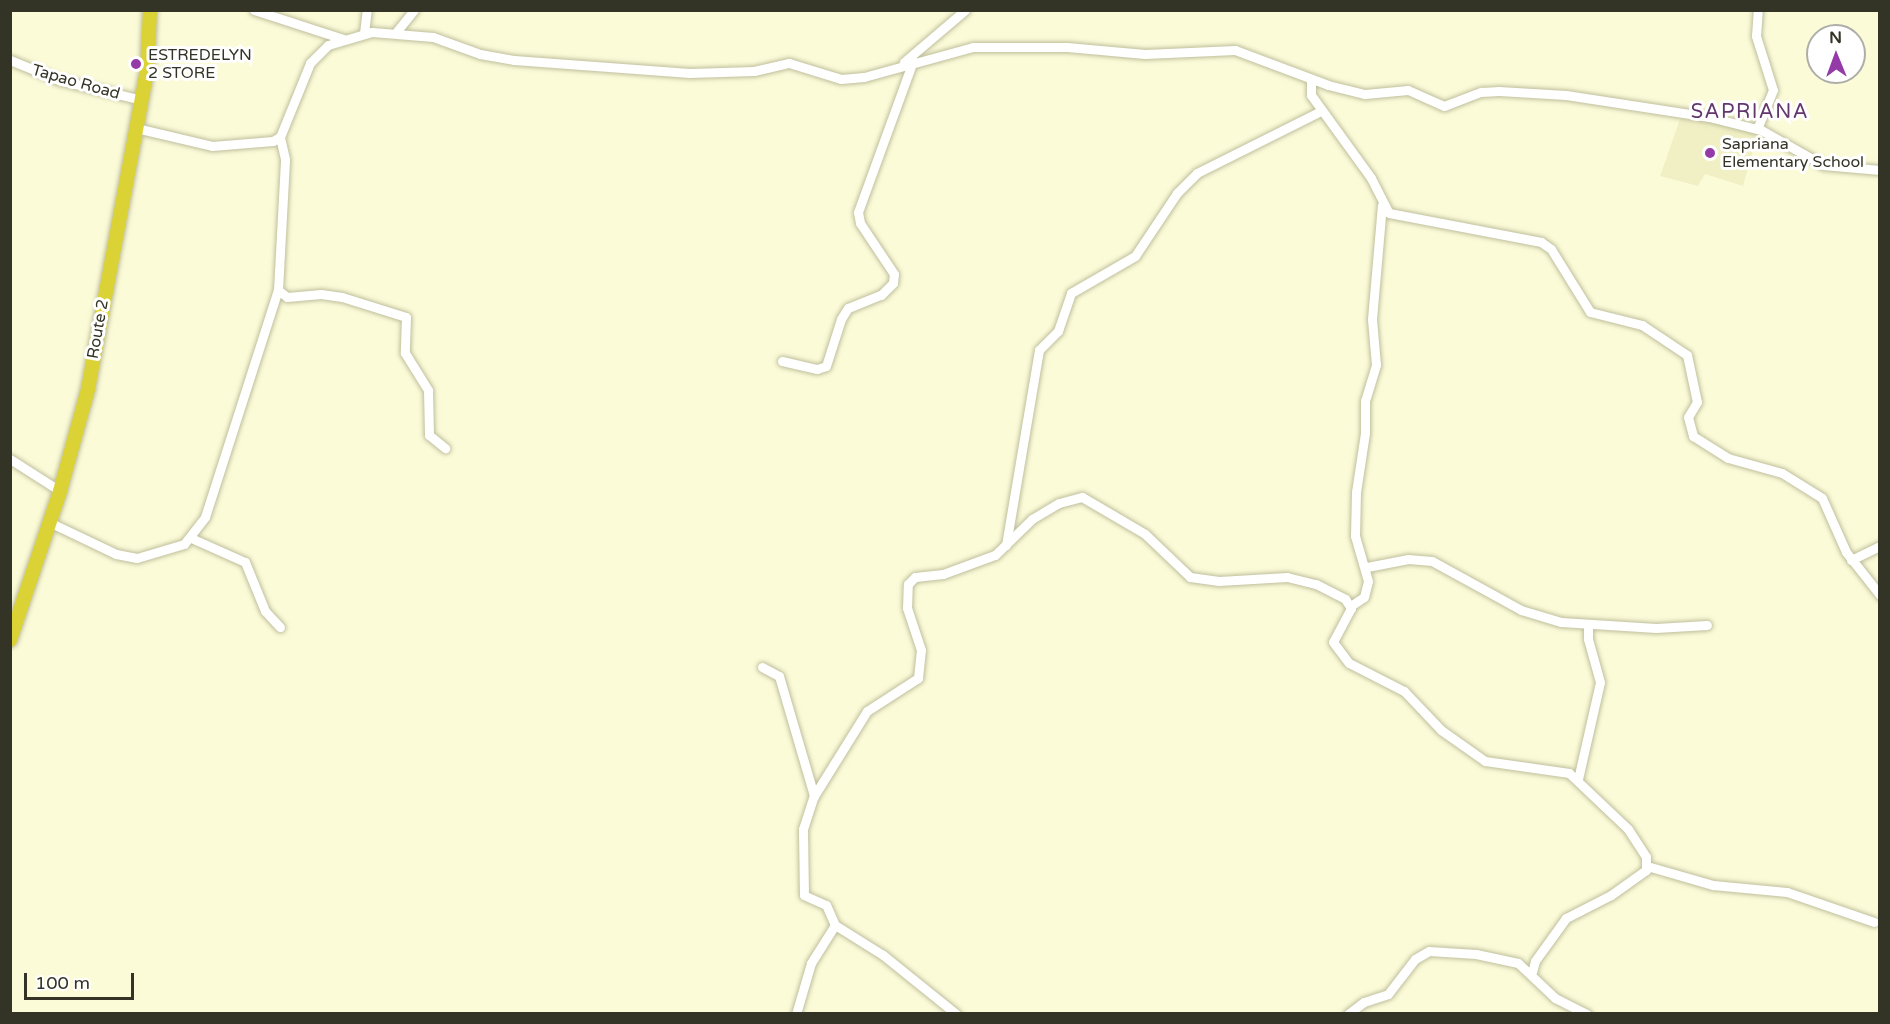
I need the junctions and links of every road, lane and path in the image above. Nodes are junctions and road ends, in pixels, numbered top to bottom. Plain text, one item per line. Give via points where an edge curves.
1 (150, 10) edge
2 (254, 10) edge
3 (367, 10) edge
4 (414, 10) edge
5 (965, 10) edge
6 (1758, 10) edge
7 (397, 31) junction
8 (364, 33) junction
9 (343, 39) junction
10 (10, 60) edge
11 (913, 61) junction
12 (900, 65) junction
13 (1311, 80) junction
14 (142, 100) junction
15 (1321, 111) junction
16 (136, 128) junction
17 (1757, 129) junction
18 (280, 137) junction
19 (1880, 170) edge
20 (1382, 205) junction
21 (278, 290) junction
22 (782, 361) dead end
23 (445, 448) dead end
24 (10, 459) edge
25 (60, 491) junction
26 (50, 522) junction
27 (191, 538) junction
28 (1006, 545) junction
29 (1880, 546) edge
30 (1851, 560) junction
31 (1367, 567) junction
32 (1880, 595) edge
33 (1352, 605) junction
34 (1588, 625) junction
35 (1707, 625) dead end
36 (280, 627) dead end
37 (10, 640) edge
38 (762, 667) dead end
39 (1578, 778) junction
40 (814, 796) junction
41 (1647, 866) junction
42 (1874, 922) dead end
43 (835, 925) junction
44 (1532, 972) junction
45 (796, 1014) edge
46 (956, 1014) edge
47 (1348, 1014) edge
48 (1587, 1014) edge

1 - 14 highway, Route 2
2 - 9 street
3 - 8 street
4 - 7 street
5 - 12 street
6 - 17 street via 1756,36 1773,90
7 - 8 street
7 - 12 street via 433,37 500,58 612,69 754,71 789,63 842,79 864,77
8 - 9 street
9 - 18 street via 328,45 307,69
10 - 14 street, Tapao Road via 59,80
11 - 12 street
11 - 13 street via 973,47 1067,47 1145,54 1235,50
11 - 22 street via 858,212 860,223 894,274 894,283 882,294 848,308 826,366 817,369
13 - 15 street via 1311,95
13 - 17 street via 1365,94 1408,90 1444,106 1481,92 1566,94 1709,117
14 - 16 highway, Route 2
15 - 20 street via 1371,178
15 - 28 street via 1197,173 1177,193 1135,256 1071,293 1058,331 1039,350
16 - 18 street via 212,146 243,146
16 - 25 highway, Route 2 via 88,389
17 - 19 street via 1823,165
18 - 21 street via 285,159
20 - 30 street via 1395,217 1526,237 1551,249 1590,312 1642,325 1687,355 1697,402 1688,417 1693,435 1728,458 1782,473 1822,498
20 - 31 street via 1372,310 1376,365 1365,401 1365,433 1356,492 1355,536
21 - 23 street via 286,297 342,297 406,317 405,353 428,390 429,435
21 - 27 street via 205,517
24 - 25 street
25 - 26 highway, Route 2
26 - 27 street via 127,558 157,554
26 - 37 highway, Route 2
27 - 36 street via 244,562 265,611
28 - 33 street via 1032,519 1059,503 1082,497 1145,534 1190,577 1219,581 1287,577 1329,590
28 - 40 street via 984,560 943,574 911,578 906,592 907,608 921,650 918,678 867,711
29 - 30 street
30 - 32 street
31 - 33 street via 1367,589 1359,602
31 - 34 street via 1408,560 1432,561 1521,610
33 - 39 street via 1333,642 1349,663 1417,700 1441,730 1485,761 1557,769
34 - 35 street
34 - 39 street via 1587,639 1600,682
38 - 40 street via 779,676
39 - 41 street via 1636,839
40 - 43 street via 803,829 802,887 804,895 832,911
41 - 42 street via 1713,885 1786,892
41 - 44 street via 1641,876 1566,918 1534,961
43 - 45 street via 811,963
43 - 46 street via 883,955
44 - 47 street via 1507,959 1429,951 1415,959 1388,994 1364,1002
44 - 48 street via 1555,998

